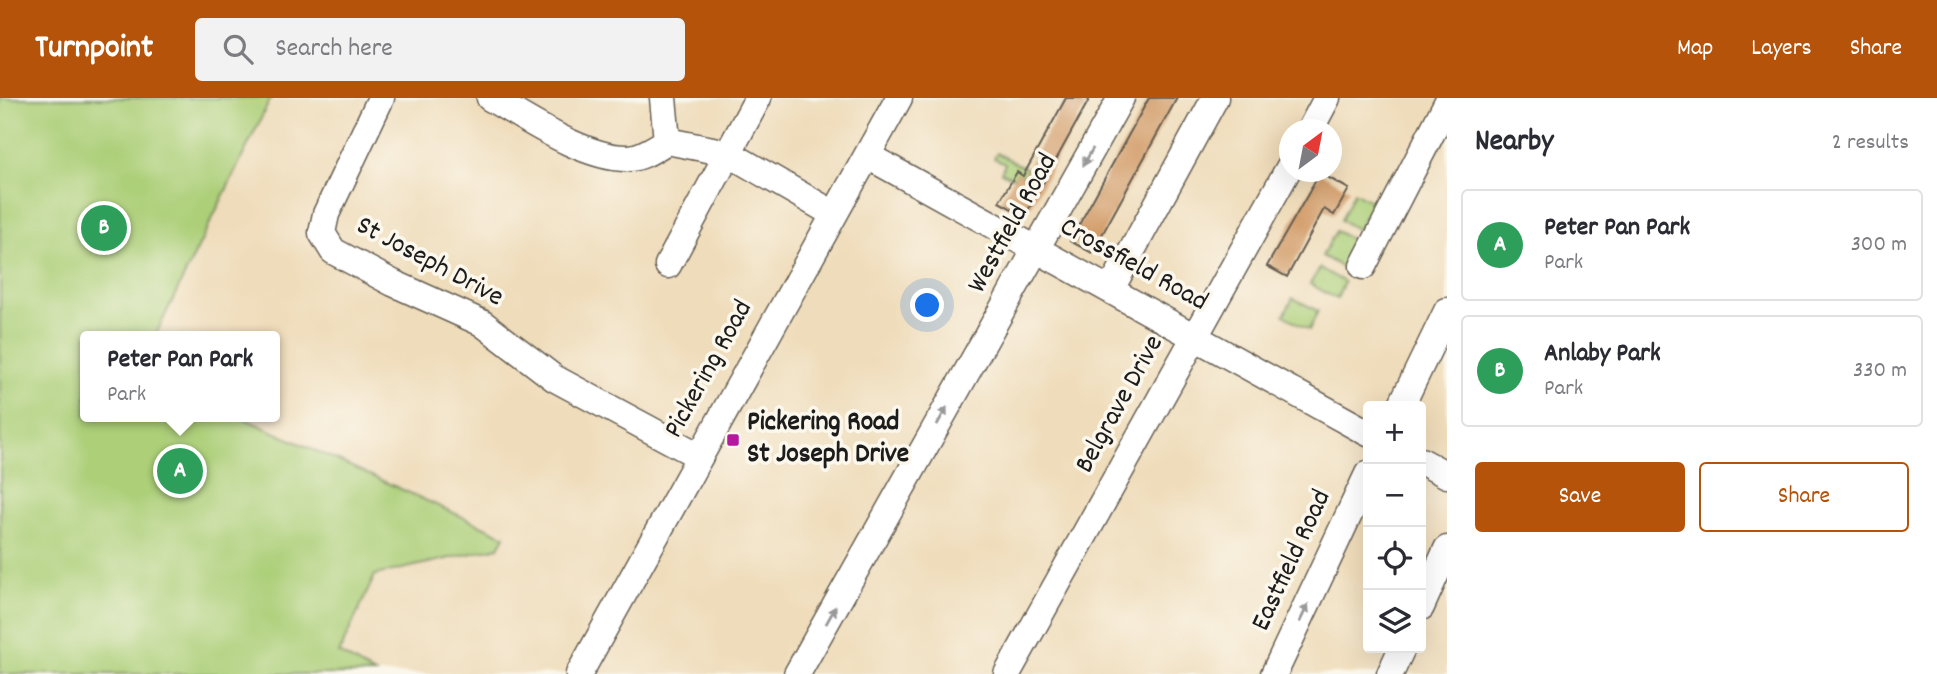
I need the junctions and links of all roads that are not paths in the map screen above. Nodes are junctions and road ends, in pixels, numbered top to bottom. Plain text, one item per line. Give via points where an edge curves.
1 (490, 98) edge
2 (663, 98) edge
3 (758, 98) edge
4 (899, 98) edge
5 (1121, 98) edge
6 (1215, 98) edge
7 (1327, 98) edge
8 (1447, 103) edge
9 (378, 104) edge
10 (1316, 119) edge
11 (667, 141) junction
12 (728, 153) junction
13 (868, 156) junction
14 (1281, 182) edge
15 (832, 213) junction
16 (1036, 248) junction
17 (668, 265) dead end
18 (1363, 266) dead end
19 (1111, 289) junction
20 (1447, 311) edge
21 (1195, 336) junction
22 (1403, 401) edge
23 (1363, 430) edge
24 (699, 456) junction
25 (1426, 464) edge
26 (1447, 475) edge
27 (1363, 485) edge
28 (1447, 549) edge
29 (1426, 596) edge
30 (1400, 653) edge
31 (579, 674) edge
32 (797, 674) edge
33 (1007, 674) edge
34 (1274, 674) edge
35 (1390, 674) edge

1 - 11 street via 596,153 628,158
2 - 11 street
3 - 12 street
4 - 13 street, Pickering Road
5 -> 16 street, Westfield Road
6 - 19 street
7 - 10 street
8 - 18 street
9 - 24 street, St Joseph Drive via 326,214 322,233 332,251 482,323 554,378
11 - 12 street
12 - 15 street
12 - 17 street
13 - 15 street, Pickering Road
13 - 16 street, Crossfield Road
14 - 21 street, Belgrave Drive
15 - 24 street, Pickering Road
16 - 19 street, Crossfield Road
32 -> 16 street, Westfield Road
19 - 21 street, Crossfield Road
20 - 22 street
21 - 23 street, Crossfield Road
21 - 33 street, Belgrave Drive
24 - 31 street, Pickering Road
25 - 26 street
34 -> 27 street, Eastfield Road
28 - 29 street
30 - 35 street

